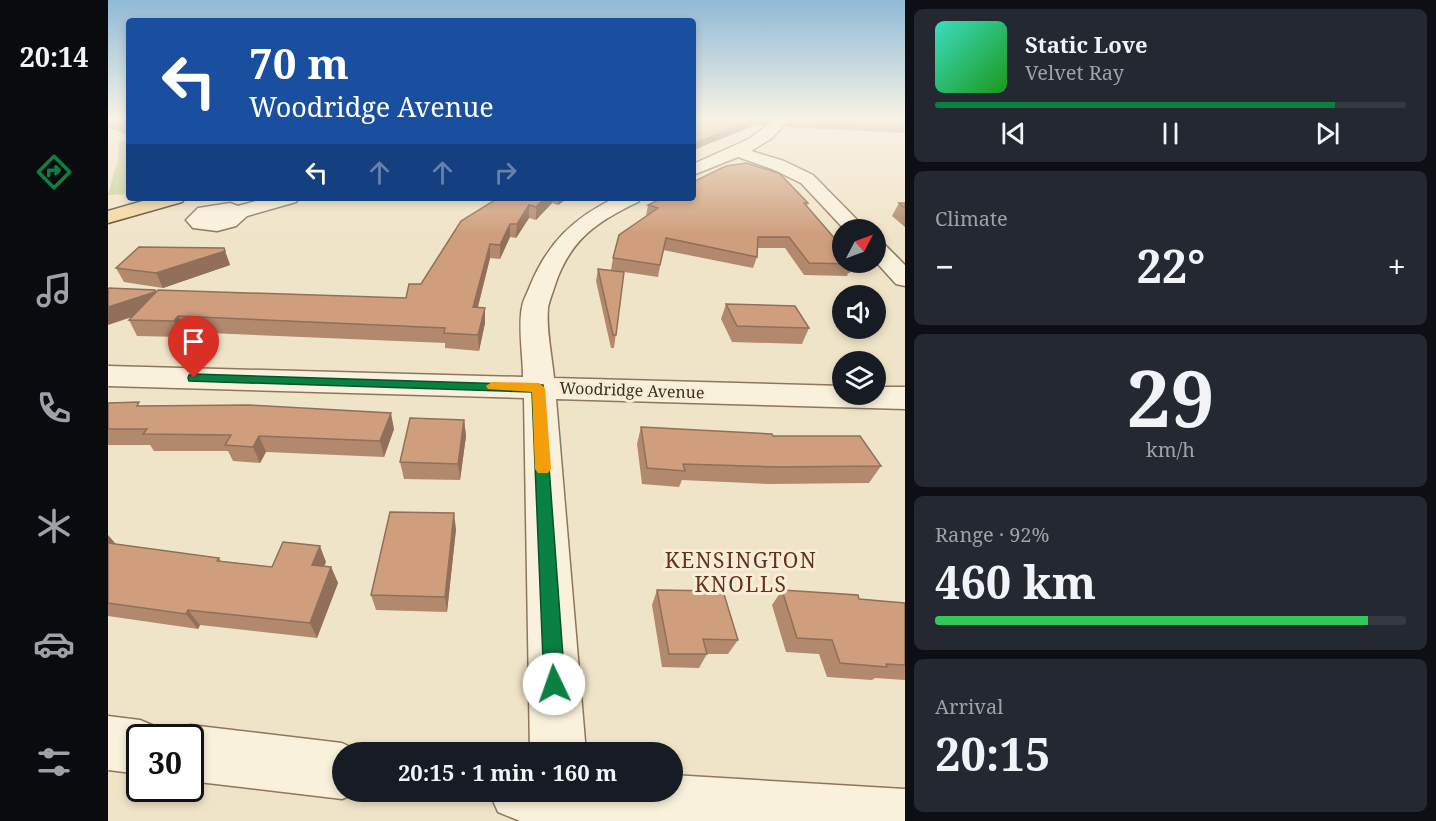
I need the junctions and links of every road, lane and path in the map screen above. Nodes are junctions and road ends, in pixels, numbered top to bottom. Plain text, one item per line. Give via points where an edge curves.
1 (722, 157) edge
2 (755, 157) edge
3 (696, 169) edge
4 (126, 197) edge
5 (164, 201) edge
6 (278, 201) edge
7 (625, 201) edge
8 (108, 202) edge
9 (237, 212) dead end
10 (108, 217) edge
11 (846, 219) edge
12 (886, 259) edge
13 (905, 279) edge
14 (108, 376) edge
15 (539, 388) junction
16 (905, 398) edge
17 (550, 742) edge
18 (108, 743) edge
19 (126, 745) edge
20 (204, 755) edge
21 (332, 770) edge
22 (683, 801) edge
23 (905, 819) edge

1 - 3 street
2 - 11 street via 807,178
4 - 8 main road
5 - 10 main road
6 - 9 street
7 - 15 street via 579,227 552,261 535,307
12 - 13 street
14 - 15 street, Woodridge Avenue
15 - 16 street, Woodridge Avenue
15 - 17 street
18 - 19 street
20 - 21 street
22 - 23 street

